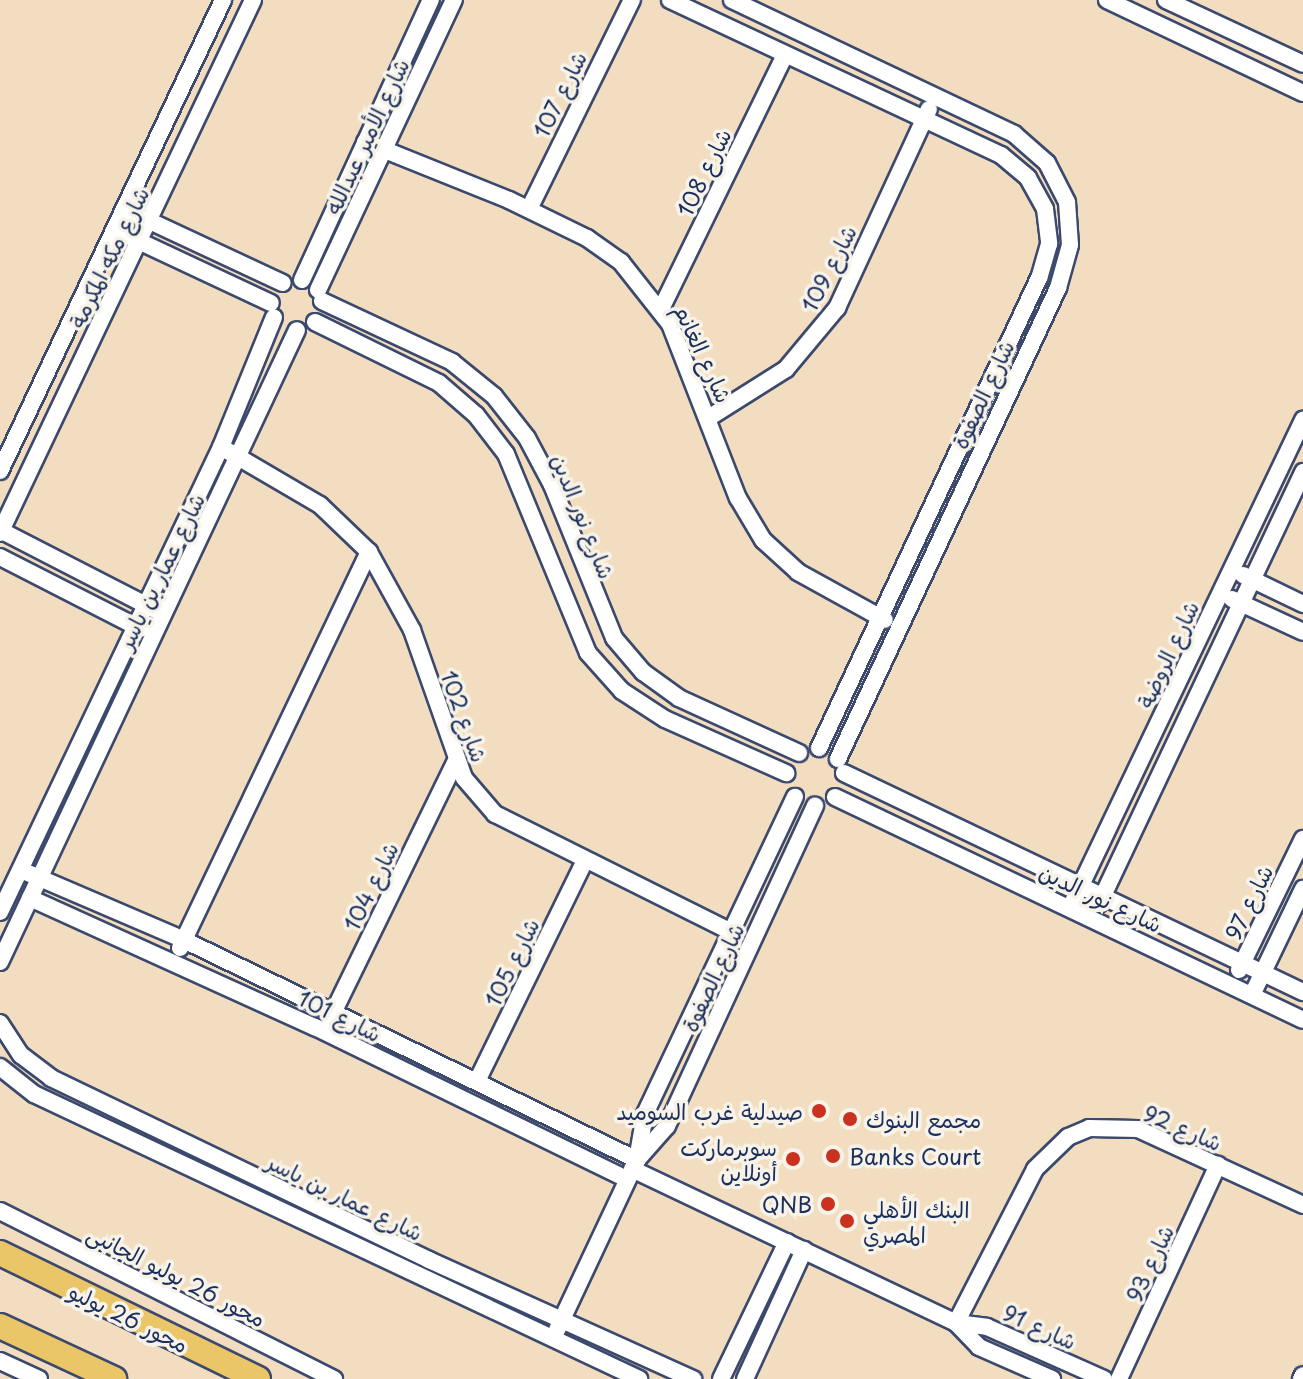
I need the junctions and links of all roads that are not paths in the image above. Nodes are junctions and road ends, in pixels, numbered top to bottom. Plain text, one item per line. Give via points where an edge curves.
1 (223, 0) edge
2 (253, 0) edge
3 (431, 0) edge
4 (454, 0) edge
5 (632, 0) edge
6 (670, 0) edge
7 (732, 0) edge
8 (1107, 0) edge
9 (1166, 0) edge
10 (765, 16) junction
11 (802, 34) junction
12 (756, 41) junction
13 (789, 56) junction
14 (1303, 64) edge
15 (191, 65) junction
16 (219, 75) junction
17 (1303, 93) edge
18 (935, 97) junction
19 (925, 118) junction
20 (365, 142) junction
21 (383, 149) junction
22 (124, 209) junction
23 (529, 209) junction
24 (150, 222) junction
25 (115, 230) junction
26 (140, 242) junction
27 (302, 280) junction
28 (283, 283) junction
29 (320, 296) junction
30 (661, 309) junction
31 (273, 310) junction
32 (315, 322) junction
33 (297, 330) junction
34 (710, 417) junction
35 (1303, 420) edge
36 (221, 447) junction
37 (240, 458) junction
38 (0, 471) edge
39 (1303, 472) edge
40 (0, 531) edge
41 (369, 552) junction
42 (0, 557) edge
43 (581, 566) junction
44 (1231, 569) junction
45 (554, 574) junction
46 (1251, 579) junction
47 (1220, 593) junction
48 (1240, 602) junction
49 (144, 604) junction
50 (1303, 604) edge
51 (163, 613) junction
52 (877, 617) junction
53 (134, 626) junction
54 (896, 626) junction
55 (1303, 632) edge
56 (153, 634) junction
57 (819, 748) junction
58 (799, 753) junction
59 (456, 761) junction
60 (841, 766) junction
61 (786, 773) junction
62 (795, 797) junction
63 (835, 797) junction
64 (815, 805) junction
65 (1303, 839) edge
66 (584, 863) junction
67 (21, 870) junction
68 (40, 878) junction
69 (1081, 887) junction
70 (1303, 889) edge
71 (1102, 897) junction
72 (30, 898) junction
73 (1071, 906) junction
74 (0, 912) edge
75 (1093, 917) junction
76 (732, 932) junction
77 (184, 940) junction
78 (174, 961) junction
79 (0, 962) edge
80 (1242, 964) junction
81 (1262, 973) junction
82 (1232, 985) junction
83 (1303, 992) edge
84 (1252, 995) junction
85 (333, 1012) junction
86 (1303, 1020) edge
87 (0, 1023) edge
88 (324, 1031) junction
89 (0, 1067) edge
90 (477, 1081) junction
91 (76, 1090) junction
92 (67, 1109) junction
93 (1218, 1165) junction
94 (632, 1170) junction
95 (247, 1173) junction
96 (239, 1190) junction
97 (1303, 1205) edge
98 (0, 1211) edge
99 (787, 1242) junction
100 (804, 1250) junction
101 (0, 1253) edge
102 (429, 1260) junction
103 (421, 1276) junction
104 (561, 1320) junction
105 (956, 1323) junction
106 (0, 1326) edge
107 (552, 1338) junction
108 (0, 1361) edge
109 (39, 1379) edge
110 (114, 1379) edge
111 (258, 1379) edge
112 (334, 1379) edge
113 (639, 1379) edge
114 (693, 1379) edge
115 (721, 1379) edge
116 (745, 1379) edge
117 (1052, 1379) edge
118 (1104, 1379) edge
119 (1119, 1379) edge

1 - 15 street, شارع مكه المكرمة
2 - 16 street, شارع مكه المكرمة
3 - 20 street, شارع الأمير عبدالله
4 - 21 street, شارع الأمير عبدالله
5 - 23 street, شارع 107
6 - 12 street
7 - 10 street
8 - 17 street
9 - 14 street
10 - 11 street
10 - 12 street via 756,27
11 - 13 street, شارع 108
11 - 18 street
12 - 13 street
13 - 19 street
13 - 30 street, شارع 108
15 - 16 street
15 - 22 street, شارع مكه المكرمة
16 - 24 street, شارع مكه المكرمة
18 - 19 street, شارع 109
18 - 54 street, شارع الصفوة via 1014,134 1047,163 1067,202 1070,245 1058,288
19 - 34 street, شارع 109 via 829,319 786,369
19 - 52 street, شارع الصفوة via 1001,155 1028,178 1045,209 1049,244 1007,347
20 - 21 street, شارع الغانم
20 - 27 street, شارع الأمير عبدالله
21 - 23 street, شارع الغانم
21 - 29 street, شارع الأمير عبدالله
22 - 24 street
22 - 25 street, شارع مكه المكرمة
23 - 30 street, شارع الغانم via 605,249
24 - 26 street, شارع مكه المكرمة
24 - 28 street
25 - 26 street
25 - 38 street, شارع مكه المكرمة
26 - 31 street
26 - 40 street, شارع مكه المكرمة
27 - 28 street
27 - 29 street
28 - 31 street
29 - 32 street
29 - 43 street, شارع نور الدين via 452,362 494,396 534,449
30 - 34 street, شارع الغانم
31 - 33 street
31 - 36 street, شارع عمار بن ياسر
32 - 33 street
32 - 45 street via 439,383 476,415 506,454
33 - 37 street, شارع عمار بن ياسر
34 - 52 street, شارع الغانم via 738,498 763,540 798,572
35 - 44 street, شارع الروضة
36 - 37 street, شارع 102
36 - 49 street, شارع عمار بن ياسر
37 - 41 street, شارع 102 via 320,505
37 - 51 street, شارع عمار بن ياسر
39 - 46 street, شارع الروضة
40 - 49 street
41 - 59 street, شارع 102 via 412,630
41 - 77 street
42 - 53 street
43 - 45 street
43 - 58 street, شارع نور الدين via 614,638 643,672 679,698
44 - 46 street
44 - 47 street, شارع الروضة
45 - 61 street via 588,653 622,691 665,719
46 - 48 street, شارع الروضة
46 - 50 street
47 - 48 street
47 - 69 street, شارع الروضة
48 - 55 street
48 - 71 street, شارع الروضة
49 - 51 street
49 - 53 street, شارع عمار بن ياسر
51 - 56 street, شارع عمار بن ياسر
52 - 54 street, شارع الغانم
52 - 57 street, شارع الصفوة
53 - 56 street
53 - 67 street, شارع عمار بن ياسر
54 - 60 street, شارع الصفوة
56 - 68 street, شارع عمار بن ياسر
57 - 58 street
57 - 60 street
58 - 61 street
59 - 66 street, شارع 102 via 495,814
59 - 85 street, شارع 104
60 - 63 street
60 - 69 street, شارع نور الدين
61 - 62 street
62 - 64 street
62 - 76 street, شارع الصفوة
63 - 64 street
63 - 73 street, شارع نور الدين
64 - 94 street, شارع الصفوة via 667,1126
65 - 80 street, شارع 97
66 - 76 street, شارع 102
66 - 90 street, شارع 105
67 - 68 street, شارع 101
67 - 74 street, شارع عمار بن ياسر
68 - 72 street, شارع عمار بن ياسر
68 - 77 street, شارع 101
69 - 71 street, شارع نور الدين
69 - 73 street, شارع الروضة
70 - 81 street, شارع 97
71 - 75 street, شارع الروضة
71 - 80 street, شارع نور الدين
72 - 78 street, شارع 101
72 - 79 street, شارع عمار بن ياسر
73 - 75 street, شارع نور الدين
75 - 82 street, شارع نور الدين
76 - 94 street, شارع الصفوة via 642,1123
77 - 78 street
77 - 85 street, شارع 101
78 - 88 street, شارع 101
80 - 81 street, شارع نور الدين
80 - 82 street, شارع 97
81 - 83 street, شارع نور الدين
81 - 84 street, شارع 97
82 - 84 street, شارع نور الدين
84 - 86 street, شارع نور الدين
85 - 88 street, شارع 104
85 - 90 street, شارع 101
87 - 91 street, شارع عمار بن ياسر via 21,1055
88 - 94 street, شارع 101
89 - 92 street, شارع عمار بن ياسر via 34,1094
90 - 94 street, شارع 101
91 - 92 street
91 - 95 street, شارع عمار بن ياسر
92 - 96 street, شارع عمار بن ياسر
93 - 97 street, شارع 92
93 - 105 street, شارع 92 via 1138,1129 1114,1125 1068,1137 1035,1169
93 - 119 street, شارع 93
94 - 99 street, شارع 91
94 - 104 street, شارع الصفوة
95 - 96 street
95 - 102 street, شارع عمار بن ياسر
96 - 103 street, شارع عمار بن ياسر
98 - 112 street, محور 26 يوليو الجانبى
99 - 100 street, شارع 91
99 - 115 street
100 - 105 street, شارع 91
100 - 116 street
101 - 111 highway, محور 26 يوليو
102 - 103 street
102 - 104 street, شارع عمار بن ياسر
103 - 107 street, شارع عمار بن ياسر
104 - 107 street, شارع الصفوة
104 - 114 street, شارع عمار بن ياسر
105 - 117 street, شارع 91 via 979,1347
105 - 118 street, شارع 91 via 987,1327
106 - 110 highway
107 - 113 street, شارع عمار بن ياسر
108 - 109 street

